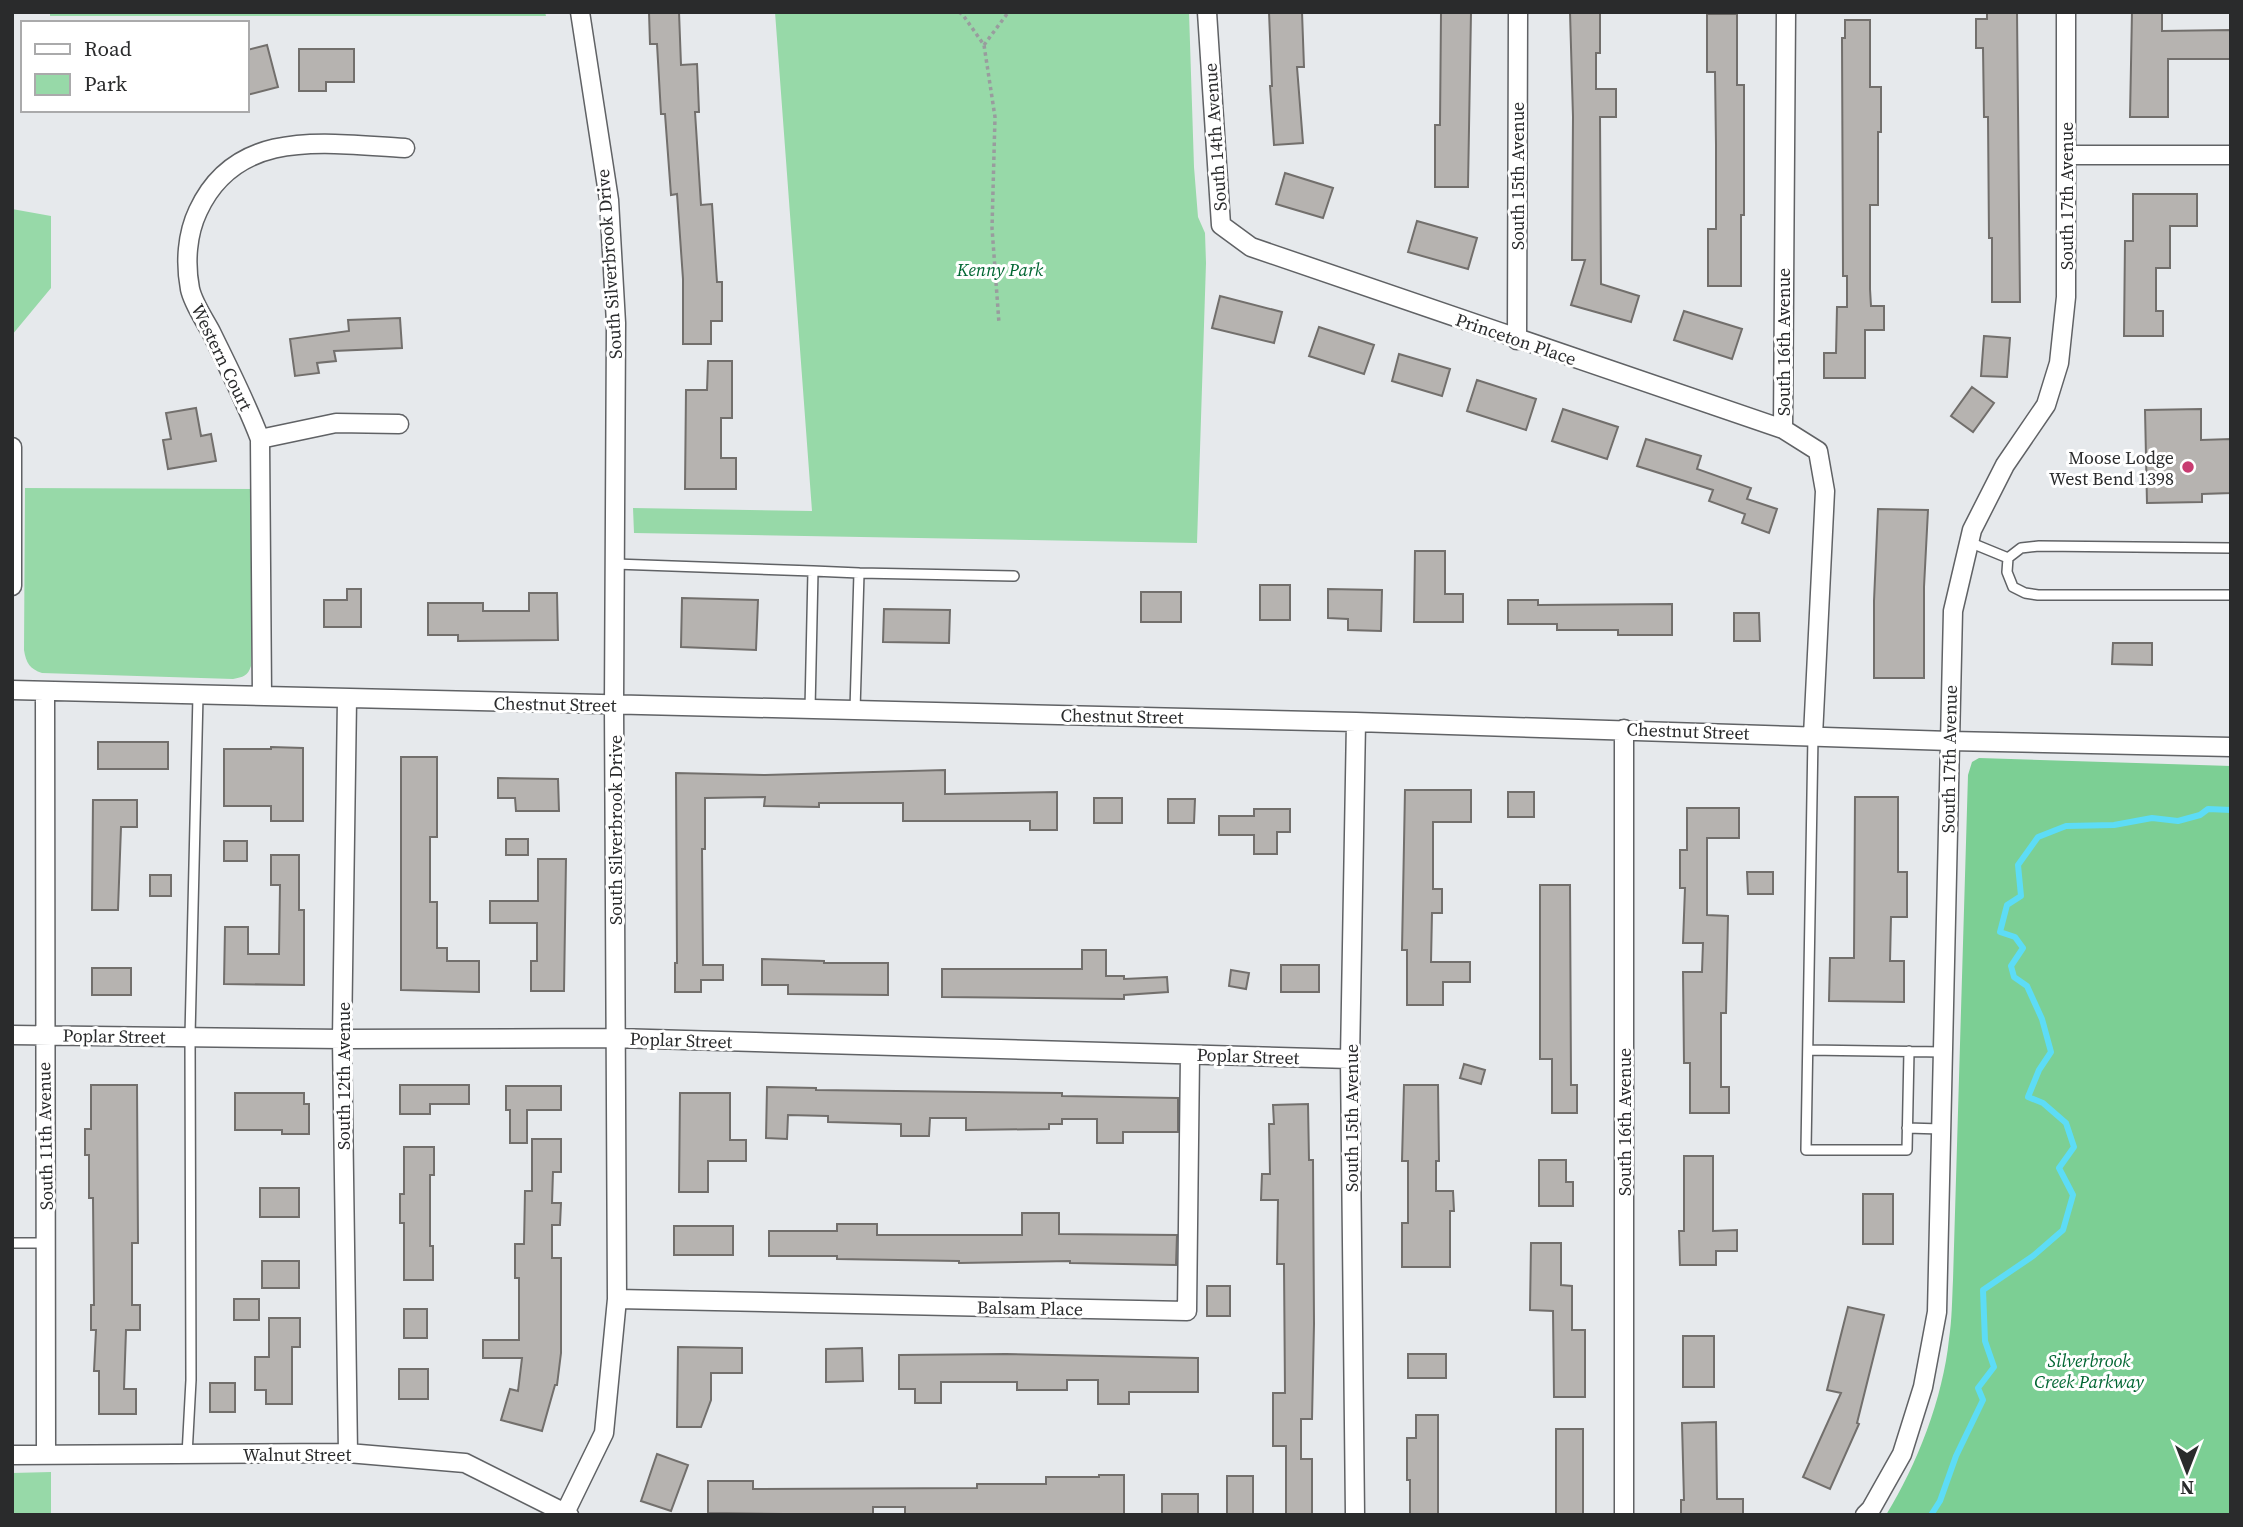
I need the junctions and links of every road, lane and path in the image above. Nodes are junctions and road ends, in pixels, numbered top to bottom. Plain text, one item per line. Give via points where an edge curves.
1 (580, 12) edge
2 (959, 12) edge
3 (1011, 12) edge
4 (1207, 12) edge
5 (1518, 12) edge
6 (1786, 12) edge
7 (2066, 12) edge
8 (984, 45) junction
9 (405, 148) dead end
10 (2066, 155) junction
11 (2231, 155) edge
12 (1251, 247) joint
13 (999, 323) dead end
14 (1517, 340) junction
15 (399, 424) dead end
16 (1783, 429) junction
17 (260, 439) junction
18 (12, 447) edge
19 (1969, 542) junction
20 (2231, 548) edge
21 (2008, 558) junction
22 (615, 564) junction
23 (813, 571) junction
24 (859, 573) junction
25 (1014, 576) dead end
26 (12, 586) edge
27 (2231, 595) edge
28 (12, 690) edge
29 (46, 691) junction
30 (198, 695) junction
31 (262, 696) junction
32 (347, 699) junction
33 (614, 705) junction
34 (810, 709) junction
35 (855, 710) junction
36 (1356, 722) junction
37 (1624, 730) junction
38 (1813, 736) junction
39 (1950, 741) junction
40 (2231, 747) edge
41 (12, 1035) edge
42 (44, 1035) junction
43 (190, 1037) junction
44 (616, 1038) junction
45 (342, 1039) junction
46 (1808, 1051) junction
47 (1909, 1051) junction
48 (1943, 1052) junction
49 (1190, 1055) junction
50 (1350, 1059) junction
51 (1907, 1128) junction
52 (1941, 1129) junction
53 (12, 1244) edge
54 (46, 1244) junction
55 (617, 1299) junction
56 (348, 1453) junction
57 (46, 1454) junction
58 (12, 1455) edge
59 (187, 1455) junction
60 (566, 1514) edge
61 (1356, 1515) edge
62 (1624, 1515) edge
63 (1865, 1515) edge

1 - 22 street, South Silverbrook Drive via 609,200 616,323
2 - 8 path
3 - 8 path
4 - 12 street, South 14th Avenue via 1221,225
5 - 14 street, South 15th Avenue
6 - 16 street, South 16th Avenue
7 - 10 street, South 17th Avenue
8 - 13 path via 995,117 992,228
9 - 17 street, Western Court via 284,146 233,165 206,192 189,233 190,291
10 - 11 street
10 - 19 street, South 17th Avenue via 2066,297 2059,363 2046,405 2005,465
12 - 14 street, Princeton Place
14 - 16 street, Princeton Place
15 - 17 street via 336,423
16 - 38 street, South 16th Avenue via 1818,451 1825,491
17 - 31 street, Western Court
18 - 26 street
19 - 21 lane
19 - 39 street, South 17th Avenue via 1953,611
20 - 21 lane via 2039,546 2021,548
21 - 27 lane via 2013,587 2025,593
22 - 23 lane
22 - 33 street, South Silverbrook Drive
23 - 24 lane
23 - 34 lane
24 - 25 lane
24 - 35 lane
28 - 29 street, Chestnut Street
29 - 30 street, Chestnut Street
29 - 42 street, South 11th Avenue
30 - 31 street, Chestnut Street
30 - 43 lane
31 - 32 street, Chestnut Street
32 - 33 street, Chestnut Street
32 - 45 street, South 12th Avenue
33 - 34 street, Chestnut Street
33 - 44 street, South Silverbrook Drive
34 - 35 street, Chestnut Street
35 - 36 street, Chestnut Street
36 - 37 street, Chestnut Street
36 - 50 street, South 15th Avenue
37 - 38 street, Chestnut Street
37 - 62 street, South 16th Avenue
38 - 39 street, Chestnut Street
38 - 46 lane
39 - 40 street, Chestnut Street
39 - 48 street, South 17th Avenue
41 - 42 street, Poplar Street
42 - 43 street, Poplar Street
42 - 54 street, South 11th Avenue
43 - 45 street, Poplar Street
43 - 59 lane
44 - 45 street, Poplar Street
44 - 49 street, Poplar Street
44 - 55 street, South Silverbrook Drive
45 - 56 street, South 12th Avenue
46 - 47 lane
46 - 51 lane via 1806,1150 1907,1150
47 - 48 lane
47 - 51 lane
48 - 52 street, South 17th Avenue
49 - 50 street, Poplar Street
49 - 55 street, Balsam Place via 1187,1311
50 - 61 street, South 15th Avenue
51 - 52 lane
52 - 63 street, South 17th Avenue via 1937,1312 1923,1387 1902,1454
53 - 54 lane
54 - 57 street, South 11th Avenue
55 - 60 street, South Silverbrook Drive via 604,1433
56 - 59 street, Walnut Street
56 - 60 street, Walnut Street via 465,1463
57 - 58 street, Walnut Street
57 - 59 street, Walnut Street

